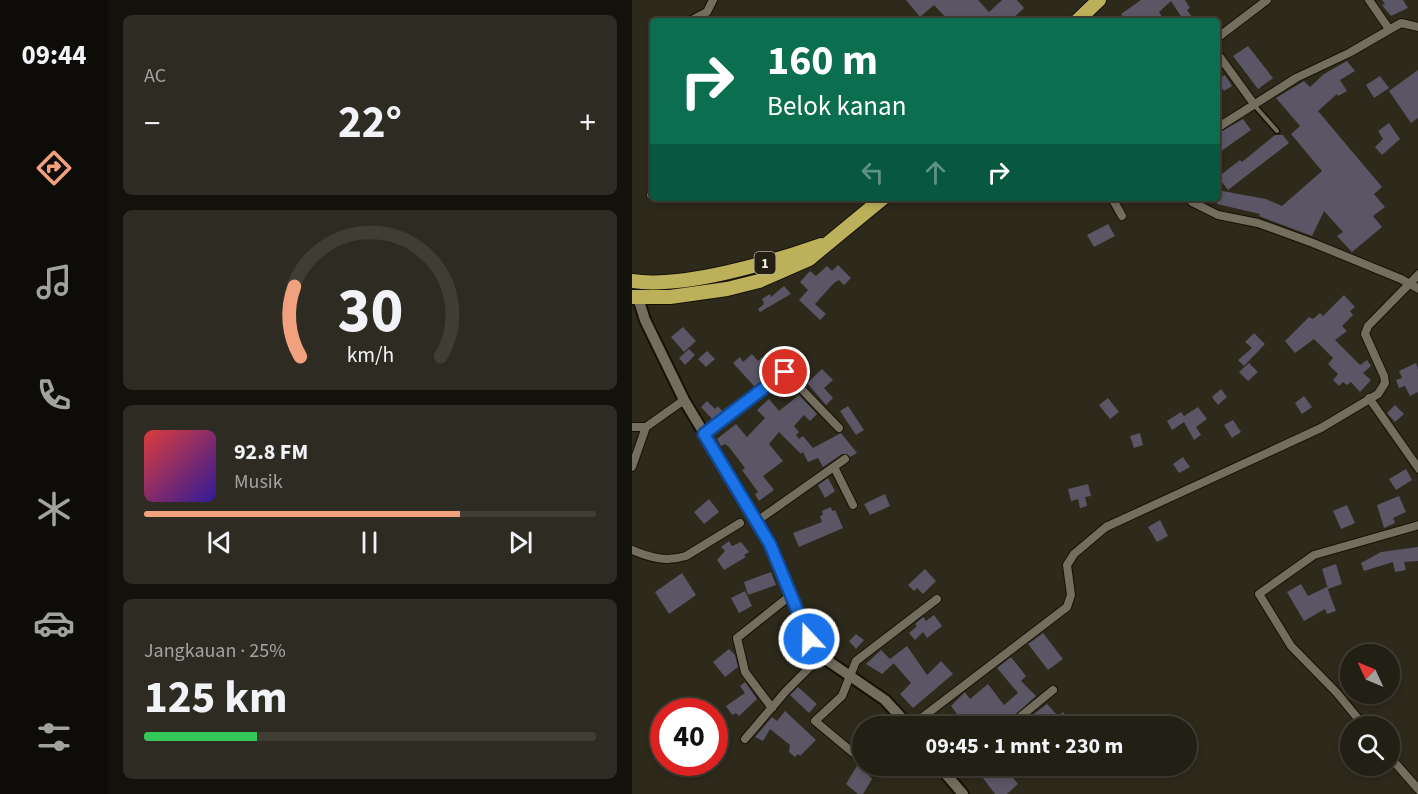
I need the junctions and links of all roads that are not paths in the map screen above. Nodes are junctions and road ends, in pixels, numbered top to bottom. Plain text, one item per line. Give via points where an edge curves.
1 (713, 0) edge
2 (1099, 0) edge
3 (1267, 0) edge
4 (1369, 0) edge
5 (696, 18) edge
6 (1080, 18) edge
7 (1418, 28) edge
8 (1389, 29) junction
9 (1220, 36) edge
10 (1220, 56) edge
11 (1254, 104) junction
12 (1220, 126) edge
13 (1277, 131) dead end
14 (879, 201) edge
15 (1114, 201) edge
16 (1195, 201) edge
17 (1122, 216) dead end
18 (826, 243) junction
19 (1418, 274) edge
20 (632, 281) edge
21 (1407, 287) junction
22 (1418, 289) edge
23 (635, 298) edge
24 (1369, 398) junction
25 (684, 400) junction
26 (632, 427) edge
27 (646, 427) junction
28 (839, 428) dead end
29 (704, 434) junction
30 (845, 459) dead end
31 (632, 467) edge
32 (834, 467) junction
33 (1418, 469) edge
34 (853, 505) dead end
35 (757, 521) junction
36 (740, 523) dead end
37 (1418, 525) edge
38 (632, 550) edge
39 (791, 595) junction
40 (937, 599) dead end
41 (821, 656) junction
42 (848, 676) junction
43 (1053, 690) dead end
44 (772, 708) junction
45 (900, 716) edge
46 (923, 716) edge
47 (1021, 716) edge
48 (1356, 716) edge
49 (745, 739) dead end
50 (852, 752) edge
51 (1400, 769) edge
52 (947, 777) edge
53 (1418, 790) edge
54 (963, 794) edge

1 - 5 street via 707,12
2 - 6 highway
3 - 9 street
4 - 8 street
7 - 8 street via 1401,23
8 - 11 street
10 - 11 street
11 - 12 street
11 - 13 lane
14 - 18 highway, 1
15 - 17 street
16 - 21 street via 1218,215 1258,223 1313,243
18 - 20 highway, 1 via 749,267 668,281
18 - 23 highway, 1 via 809,259 759,281 715,291
19 - 21 street
21 - 22 street
21 - 24 street via 1368,326 1365,334 1385,384
23 - 25 street
24 - 33 street
24 - 46 street via 1322,428 1106,527 1067,565 1071,595 1067,607
25 - 27 street
25 - 29 street
26 - 27 street
27 - 31 street
28 - 29 street via 785,372
29 - 35 street
30 - 32 street
32 - 34 street
32 - 35 street
35 - 39 street
36 - 38 street via 677,559 652,558
37 - 48 street via 1314,555 1259,594 1291,646
39 - 41 street via 809,639
39 - 44 street via 737,638 746,672
40 - 42 street via 856,661
41 - 42 street
41 - 44 street
42 - 45 street via 885,700
42 - 50 street via 842,696 815,721
43 - 47 street
44 - 49 street
51 - 53 street
52 - 54 street

